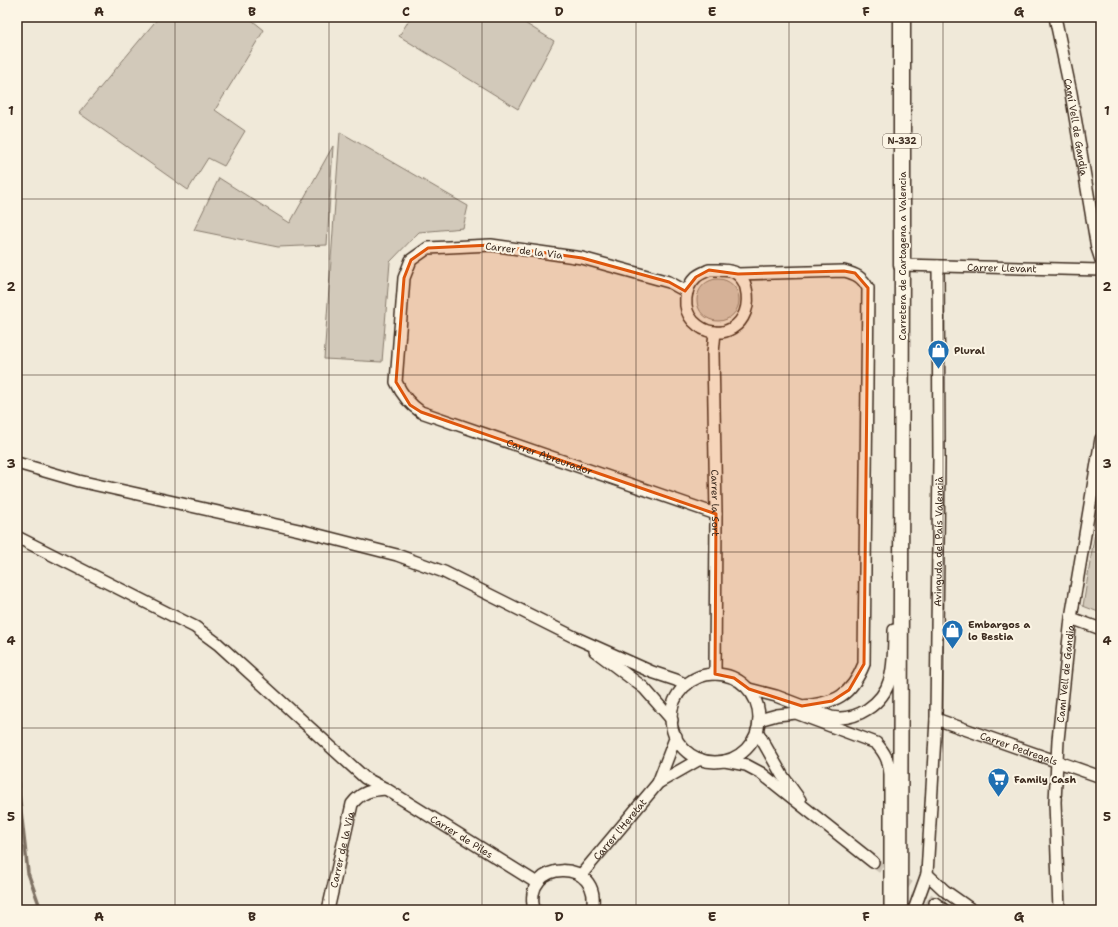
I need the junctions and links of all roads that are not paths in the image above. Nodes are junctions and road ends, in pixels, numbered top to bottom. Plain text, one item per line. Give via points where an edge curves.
1 (902, 17) edge
2 (1055, 17) edge
3 (1101, 260) edge
4 (902, 266) junction
5 (938, 266) junction
6 (1101, 270) edge
7 (738, 274) junction
8 (687, 292) junction
9 (715, 332) junction
10 (396, 382) joint
11 (1101, 440) edge
12 (17, 463) edge
13 (901, 494) junction
14 (716, 514) junction
15 (17, 537) edge
16 (1071, 618) junction
17 (1101, 629) edge
18 (576, 638) junction
19 (715, 674) junction
20 (686, 685) junction
21 (749, 689) junction
22 (802, 706) junction
23 (936, 718) junction
24 (672, 720) junction
25 (759, 720) junction
26 (757, 731) junction
27 (676, 736) junction
28 (700, 759) junction
29 (725, 761) junction
30 (1056, 761) junction
31 (1101, 777) edge
32 (658, 783) junction
33 (386, 789) junction
34 (810, 814) junction
35 (895, 851) junction
36 (873, 862) tunnel mouth
37 (927, 874) junction
38 (580, 875) junction
39 (537, 883) junction
40 (935, 903) tunnel mouth
41 (900, 904) edge
42 (328, 910) edge
43 (534, 910) edge
44 (592, 910) edge
45 (890, 910) edge
46 (914, 910) edge
47 (944, 910) edge
48 (972, 910) edge
49 (1059, 910) edge

1 - 4 highway, Carretera de Cartagena a Valencia / N-332
2 - 3 street, Camí Vell de Gandia via 1072,93
4 - 5 street, Carrer Llevant
4 - 13 main road, Carretera de Cartagena a Valencia
5 - 6 street, Carrer Llevant
5 - 23 street, Avinguda del País Valencià via 940,459
7 - 8 street via 725,270 709,270 696,277
7 - 9 street via 746,284 749,299 745,316 729,330
7 - 22 street via 844,271 855,273 864,280 868,288 864,664 858,679 841,696 832,701
8 - 9 street via 686,304 692,320 700,328
8 - 10 street, Carrer de la Via via 669,282 582,258 491,245 428,248 412,260 404,278
9 - 14 street, Carrer la Sort via 713,353
10 - 14 street, Carrer Abreurador via 410,405 421,412
11 - 16 street, Camí Vell de Gandia
12 - 18 street via 78,481 299,530 397,555 444,572
13 - 22 street via 895,516 894,643 886,690 862,713 852,716 838,718
13 - 35 main road
14 - 19 street, Carrer la Sort
15 - 33 street, Carrer de Piles via 195,627 218,644 364,778
16 - 17 street
16 - 30 street, Camí Vell de Gandia
18 - 20 street
18 - 24 street via 644,688
19 - 20 street via 700,677
19 - 21 street via 734,678
20 - 24 street via 675,700
21 - 22 street
21 - 25 street via 757,703
23 - 30 street, Carrer Pedregals
23 - 37 street, Avinguda del País Valencià
24 - 27 street
25 - 26 street
25 - 35 street via 796,713 876,743 884,751 889,763
26 - 29 street via 745,750
26 - 34 street via 782,775
27 - 28 street via 686,750
27 - 32 street, Carrer l'Heretat
28 - 29 street
28 - 32 street, Carrer l'Heretat
29 - 34 street via 761,773
30 - 31 street, Carrer Pedregals
30 - 49 street, Camí Vell de Gandia
32 - 38 street, Carrer l'Heretat
33 - 39 street, Carrer de Piles
33 - 42 street, Carrer de la Via via 366,792 352,804
34 - 36 street
35 - 41 main road
35 - 45 street
37 - 46 street, Avinguda del País Valencià
37 - 48 street via 945,891
38 - 39 street via 572,871 553,871
38 - 44 street via 591,888
39 - 43 street via 532,896
40 - 47 street
41 - 45 street

